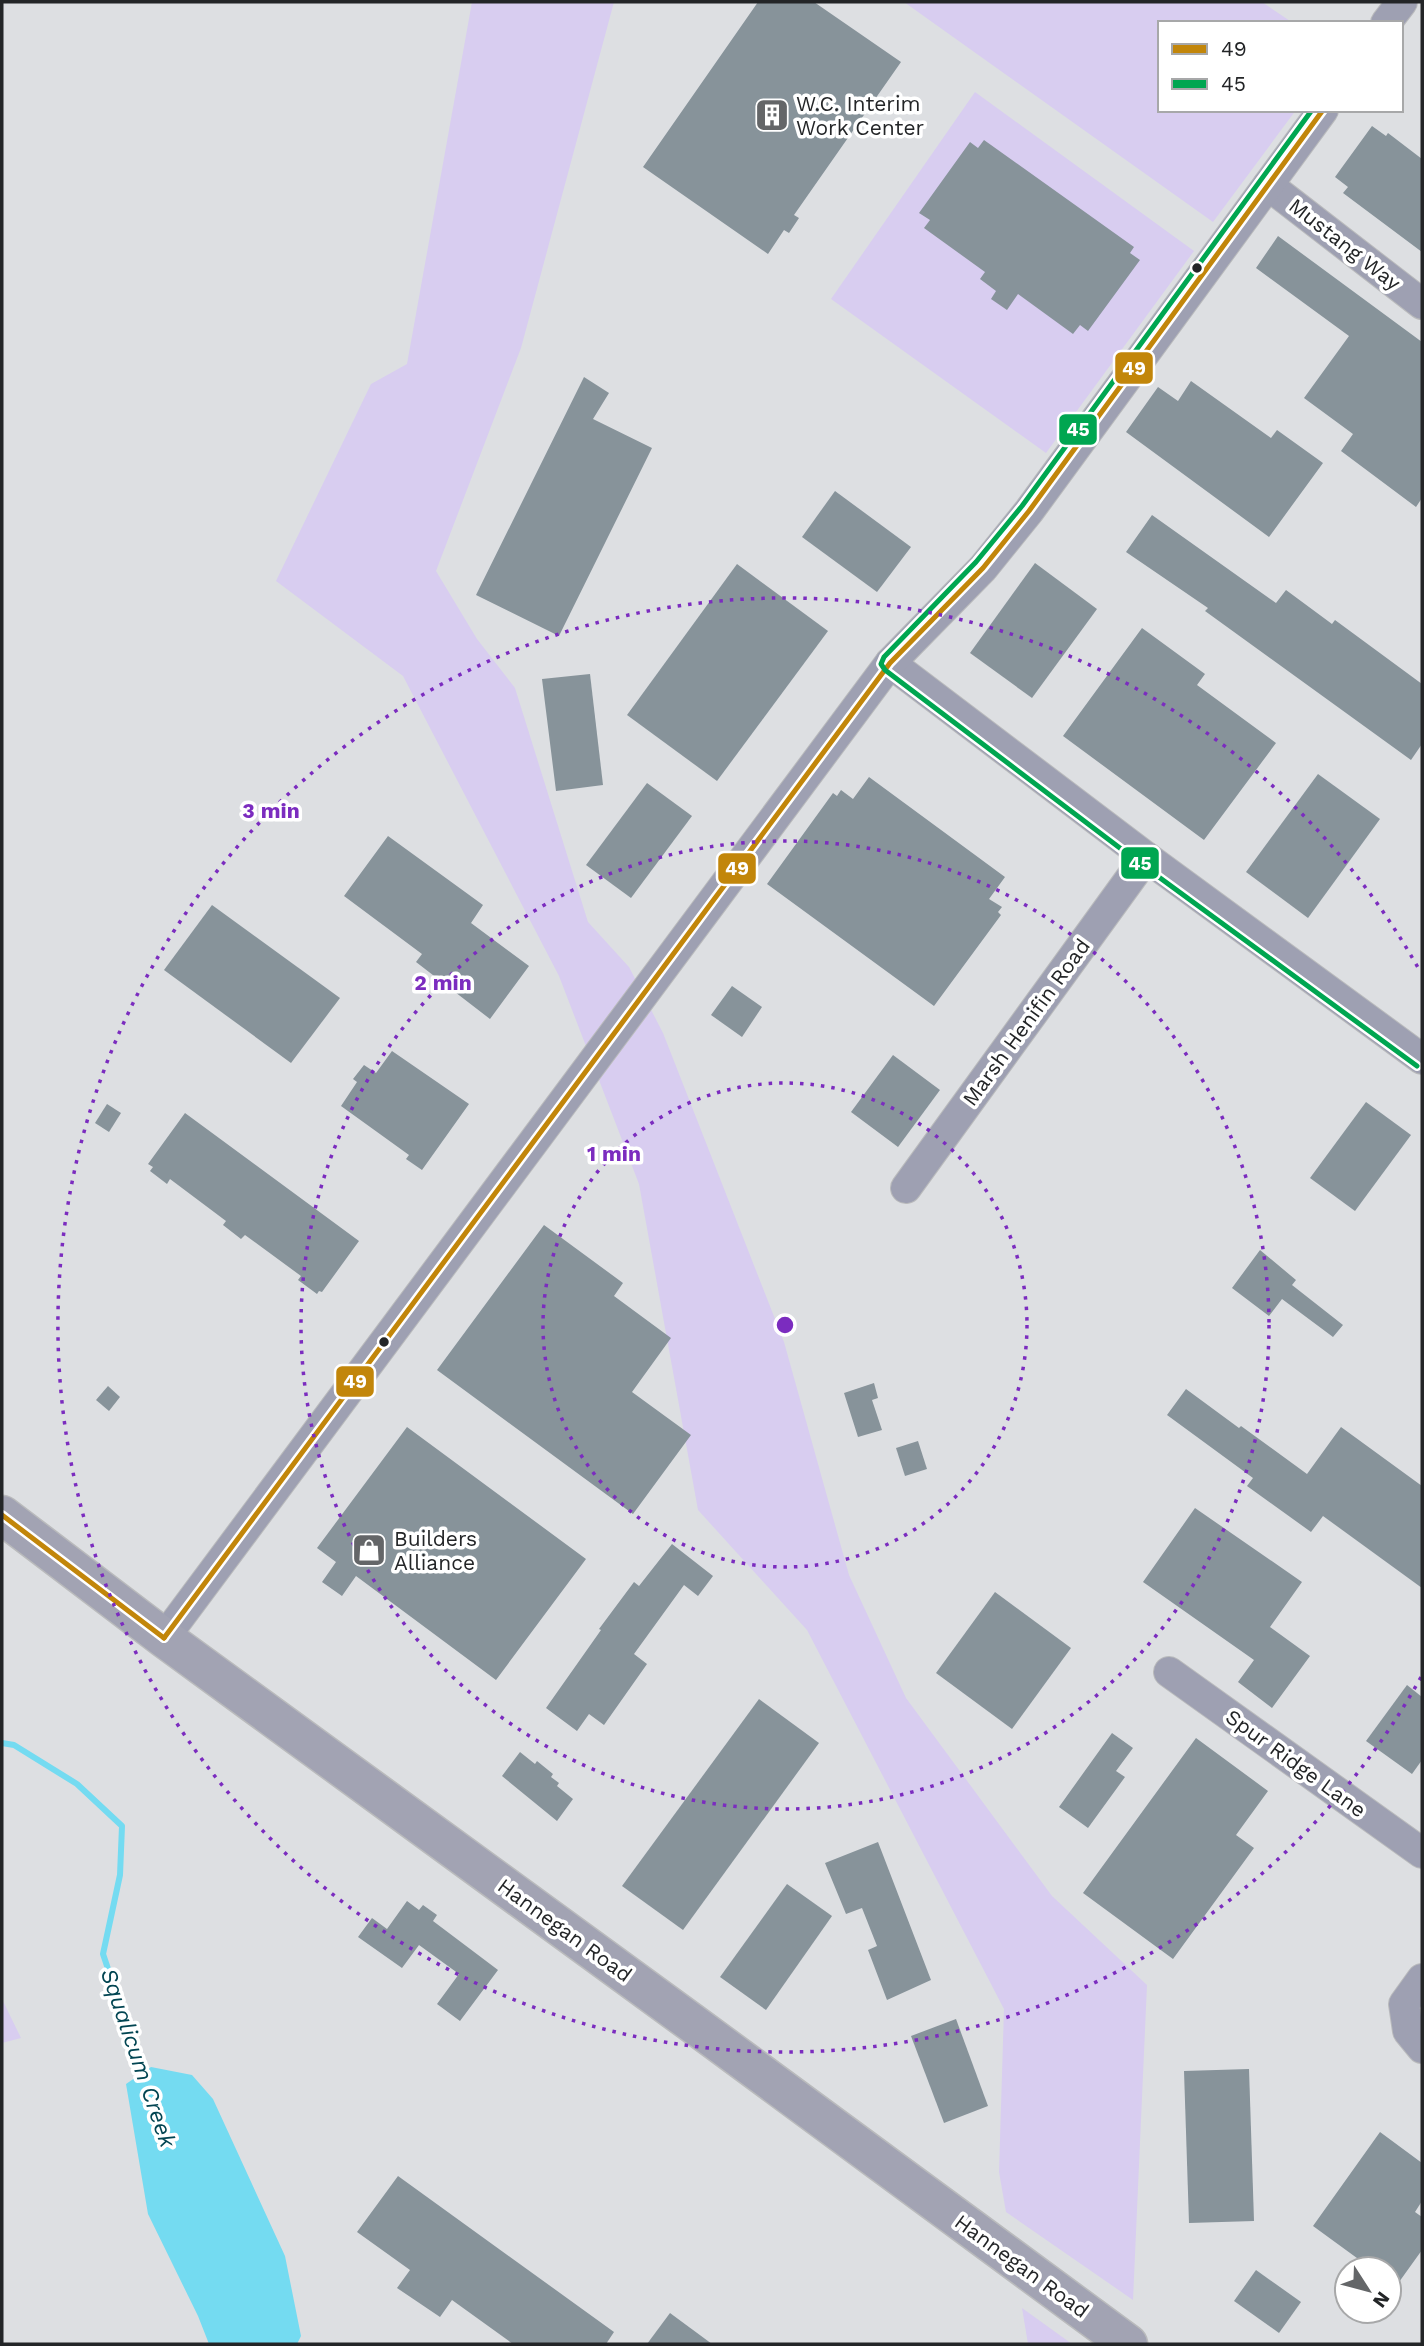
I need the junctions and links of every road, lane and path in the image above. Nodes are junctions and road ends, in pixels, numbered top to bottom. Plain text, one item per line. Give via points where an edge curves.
1 (1402, 2) edge
2 (1388, 21) edge
3 (1322, 112) edge
4 (1269, 185) junction
5 (1422, 304) edge
6 (890, 663) junction
7 (1146, 857) junction
8 (1422, 1059) edge
9 (905, 1188) dead end
10 (2, 1515) edge
11 (164, 1638) junction
12 (1170, 1672) dead end
13 (1422, 1853) edge
14 (1422, 1979) edge
15 (1422, 2048) edge
16 (1128, 2344) edge

1 - 2 street
3 - 4 street
4 - 5 street, Mustang Way
4 - 6 street via 1029,511 983,568
6 - 7 street
6 - 11 street
7 - 8 street
7 - 9 street, Marsh Henifin Road
10 - 11 main road, Hannegan Road
11 - 16 main road, Hannegan Road
12 - 13 street, Spur Ridge Lane
14 - 15 street via 1404,2004 1408,2031

